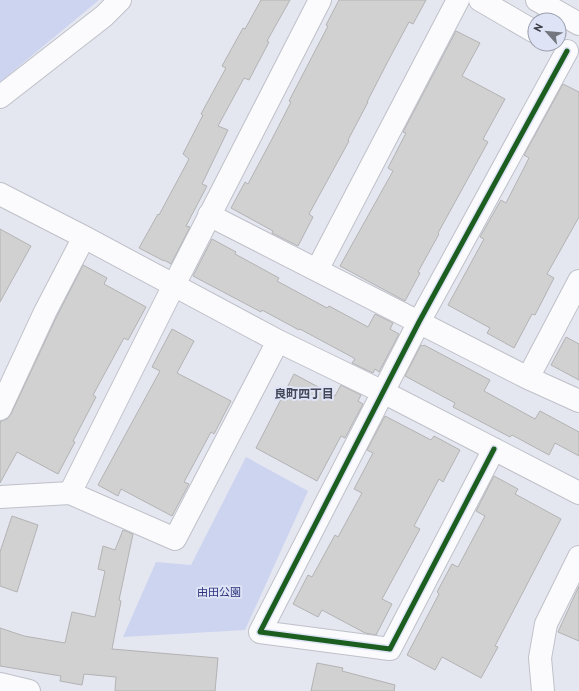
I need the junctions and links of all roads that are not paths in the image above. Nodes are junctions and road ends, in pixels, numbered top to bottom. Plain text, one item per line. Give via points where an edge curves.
1 (120, 0) edge
2 (320, 0) edge
3 (458, 0) edge
4 (480, 0) edge
5 (537, 0) edge
6 (579, 24) edge
7 (527, 27) edge
8 (566, 52) edge
9 (0, 96) edge
10 (0, 194) edge
11 (209, 215) junction
12 (84, 237) junction
13 (317, 270) junction
14 (579, 281) edge
15 (174, 284) junction
16 (419, 322) junction
17 (278, 341) junction
18 (528, 378) junction
19 (383, 392) junction
20 (579, 401) edge
21 (0, 409) edge
22 (494, 450) junction
23 (70, 493) junction
24 (579, 493) edge
25 (0, 497) edge
26 (579, 557) edge
27 (0, 684) edge
28 (29, 691) edge
29 (543, 691) edge

1 - 9 street via 104,16
2 - 11 street
3 - 13 street
4 - 7 street
5 - 6 street
8 - 16 street
10 - 12 street
11 - 13 street
11 - 15 street
12 - 15 street
12 - 21 street via 45,312
13 - 16 street
14 - 18 street
15 - 17 street
15 - 23 street
16 - 18 street
16 - 19 street
17 - 19 street
17 - 23 street via 175,539
18 - 20 street
19 - 22 street
19 - 22 street via 260,632 390,649
22 - 24 street
23 - 25 street
26 - 29 street via 546,624 540,658
27 - 28 street

